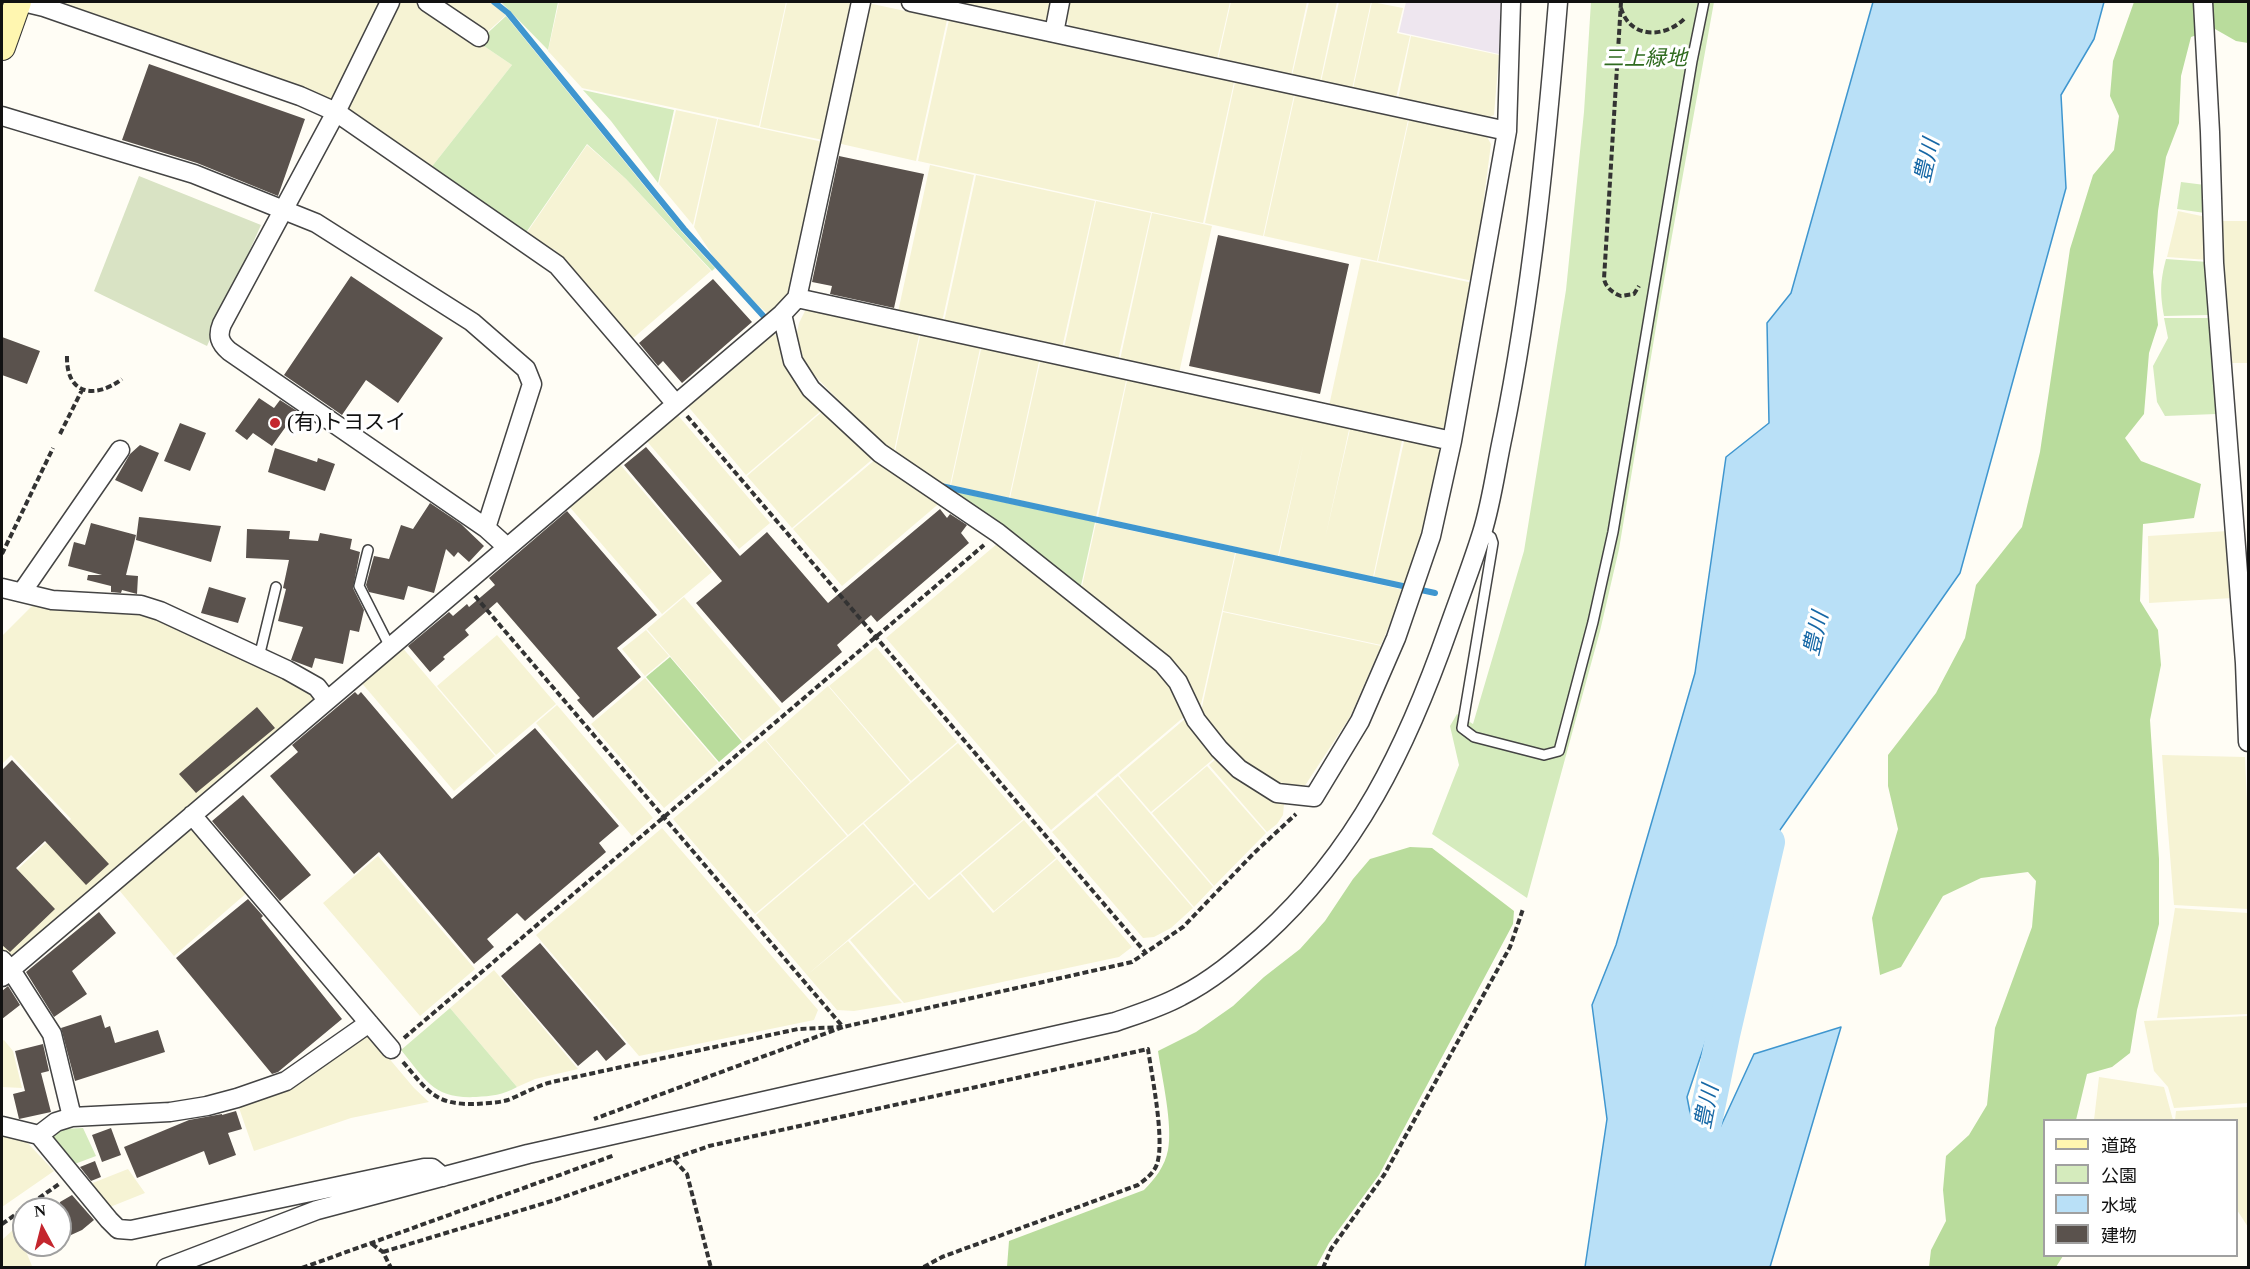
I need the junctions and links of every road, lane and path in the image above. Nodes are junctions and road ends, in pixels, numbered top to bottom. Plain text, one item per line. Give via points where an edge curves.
1 (18, 2) edge
2 (23, 2) edge
3 (390, 2) edge
4 (427, 2) edge
5 (861, 2) edge
6 (911, 2) edge
7 (1060, 2) edge
8 (1511, 2) edge
9 (1558, 2) edge
10 (1704, 2) edge
11 (2203, 2) edge
12 (1621, 3) edge
13 (1689, 8) dead end
14 (1688, 15) junction
15 (1686, 27) dead end
16 (1054, 33) junction
17 (479, 37) dead end
18 (2, 47) edge
19 (336, 112) junction
20 (2, 116) edge
21 (1507, 131) junction
22 (284, 210) junction
23 (1641, 282) dead end
24 (797, 298) junction
25 (782, 314) junction
26 (67, 356) dead end
27 (122, 379) dead end
28 (82, 390) junction
29 (676, 404) junction
30 (60, 434) dead end
31 (1452, 441) junction
32 (53, 448) dead end
33 (120, 450) dead end
34 (486, 528) junction
35 (1483, 531) junction
36 (998, 533) junction
37 (507, 547) junction
38 (368, 550) dead end
39 (2, 554) edge
40 (464, 584) junction
41 (276, 587) dead end
42 (2, 588) edge
43 (22, 592) junction
44 (876, 637) junction
45 (390, 647) junction
46 (259, 657) junction
47 (327, 700) junction
48 (2248, 742) edge
49 (1314, 797) junction
50 (192, 815) junction
51 (663, 818) junction
52 (1523, 909) dead end
53 (1144, 952) junction
54 (4, 969) edge
55 (369, 1023) junction
56 (843, 1027) junction
57 (391, 1049) junction
58 (72, 1117) junction
59 (588, 1121) dead end
60 (2, 1126) edge
61 (39, 1135) junction
62 (617, 1154) dead end
63 (674, 1160) junction
64 (72, 1176) junction
65 (442, 1177) junction
66 (2, 1224) edge
67 (372, 1244) junction
68 (383, 1252) junction
69 (166, 1268) edge
70 (302, 1268) edge
71 (391, 1268) edge
72 (711, 1268) edge
73 (922, 1268) edge
74 (1323, 1268) edge

1 - 18 main road
2 - 19 street via 300,96
3 - 19 street
4 - 17 street
5 - 24 street
6 - 16 street
7 - 16 street
8 - 21 street
9 - 35 street via 1547,137 1518,361
10 - 35 lane via 1613,532 1558,751 1544,754 1474,737 1462,728 1493,543
11 - 48 street via 2214,263
12 - 14 path via 1623,16 1631,26 1644,32 1668,31
12 - 23 path via 1605,285 1621,296 1634,294
13 - 14 path
14 - 15 path
16 - 21 street
19 - 22 street
19 - 29 street via 557,265
20 - 22 street via 194,174
21 - 31 street
22 - 34 street via 316,223 448,306 526,369 531,390
22 - 34 street via 222,324 221,344
24 - 25 street
24 - 31 street
25 - 29 street
25 - 36 street via 793,361 811,389 880,453
26 - 28 path via 70,377
27 - 28 path via 100,391
28 - 30 path
29 - 37 street
29 - 44 path
31 - 49 street via 1431,536 1396,638 1360,722
32 - 39 path
33 - 43 street
34 - 37 street
35 - 65 street via 1432,675 1372,804 1314,885 1266,933 1209,980 1181,997 1115,1022 528,1154
36 - 44 path
36 - 49 street via 1163,664 1178,682 1196,720 1239,769 1277,793
37 - 40 street
38 - 45 lane via 358,586
40 - 45 street
40 - 51 path
41 - 46 lane
42 - 43 street
43 - 46 street via 52,600 141,605
44 - 51 path
44 - 53 path
45 - 47 street
46 - 47 street via 317,687
47 - 50 street
49 - 53 path via 1183,927
50 - 54 street
50 - 55 street
51 - 56 path
51 - 57 path
52 - 74 path via 1510,947 1384,1175 1331,1249
53 - 56 path via 1132,962 1103,970
54 - 58 street via 52,1034
55 - 57 street
55 - 58 street via 286,1081 237,1098 170,1112
56 - 57 path via 798,1029 585,1075 537,1086 509,1100 492,1103 451,1103 439,1099
56 - 59 path
58 - 61 street via 56,1122
60 - 61 street
61 - 64 street
62 - 67 path
63 - 68 path
63 - 72 path via 687,1174
63 - 73 path via 709,1146 1148,1049 1161,1149 1156,1167 1148,1177 1138,1185 942,1257
64 - 65 street via 108,1220 118,1228 131,1230 424,1168 432,1168
64 - 66 path
65 - 69 street via 317,1210
67 - 68 path
67 - 70 path
68 - 71 path

